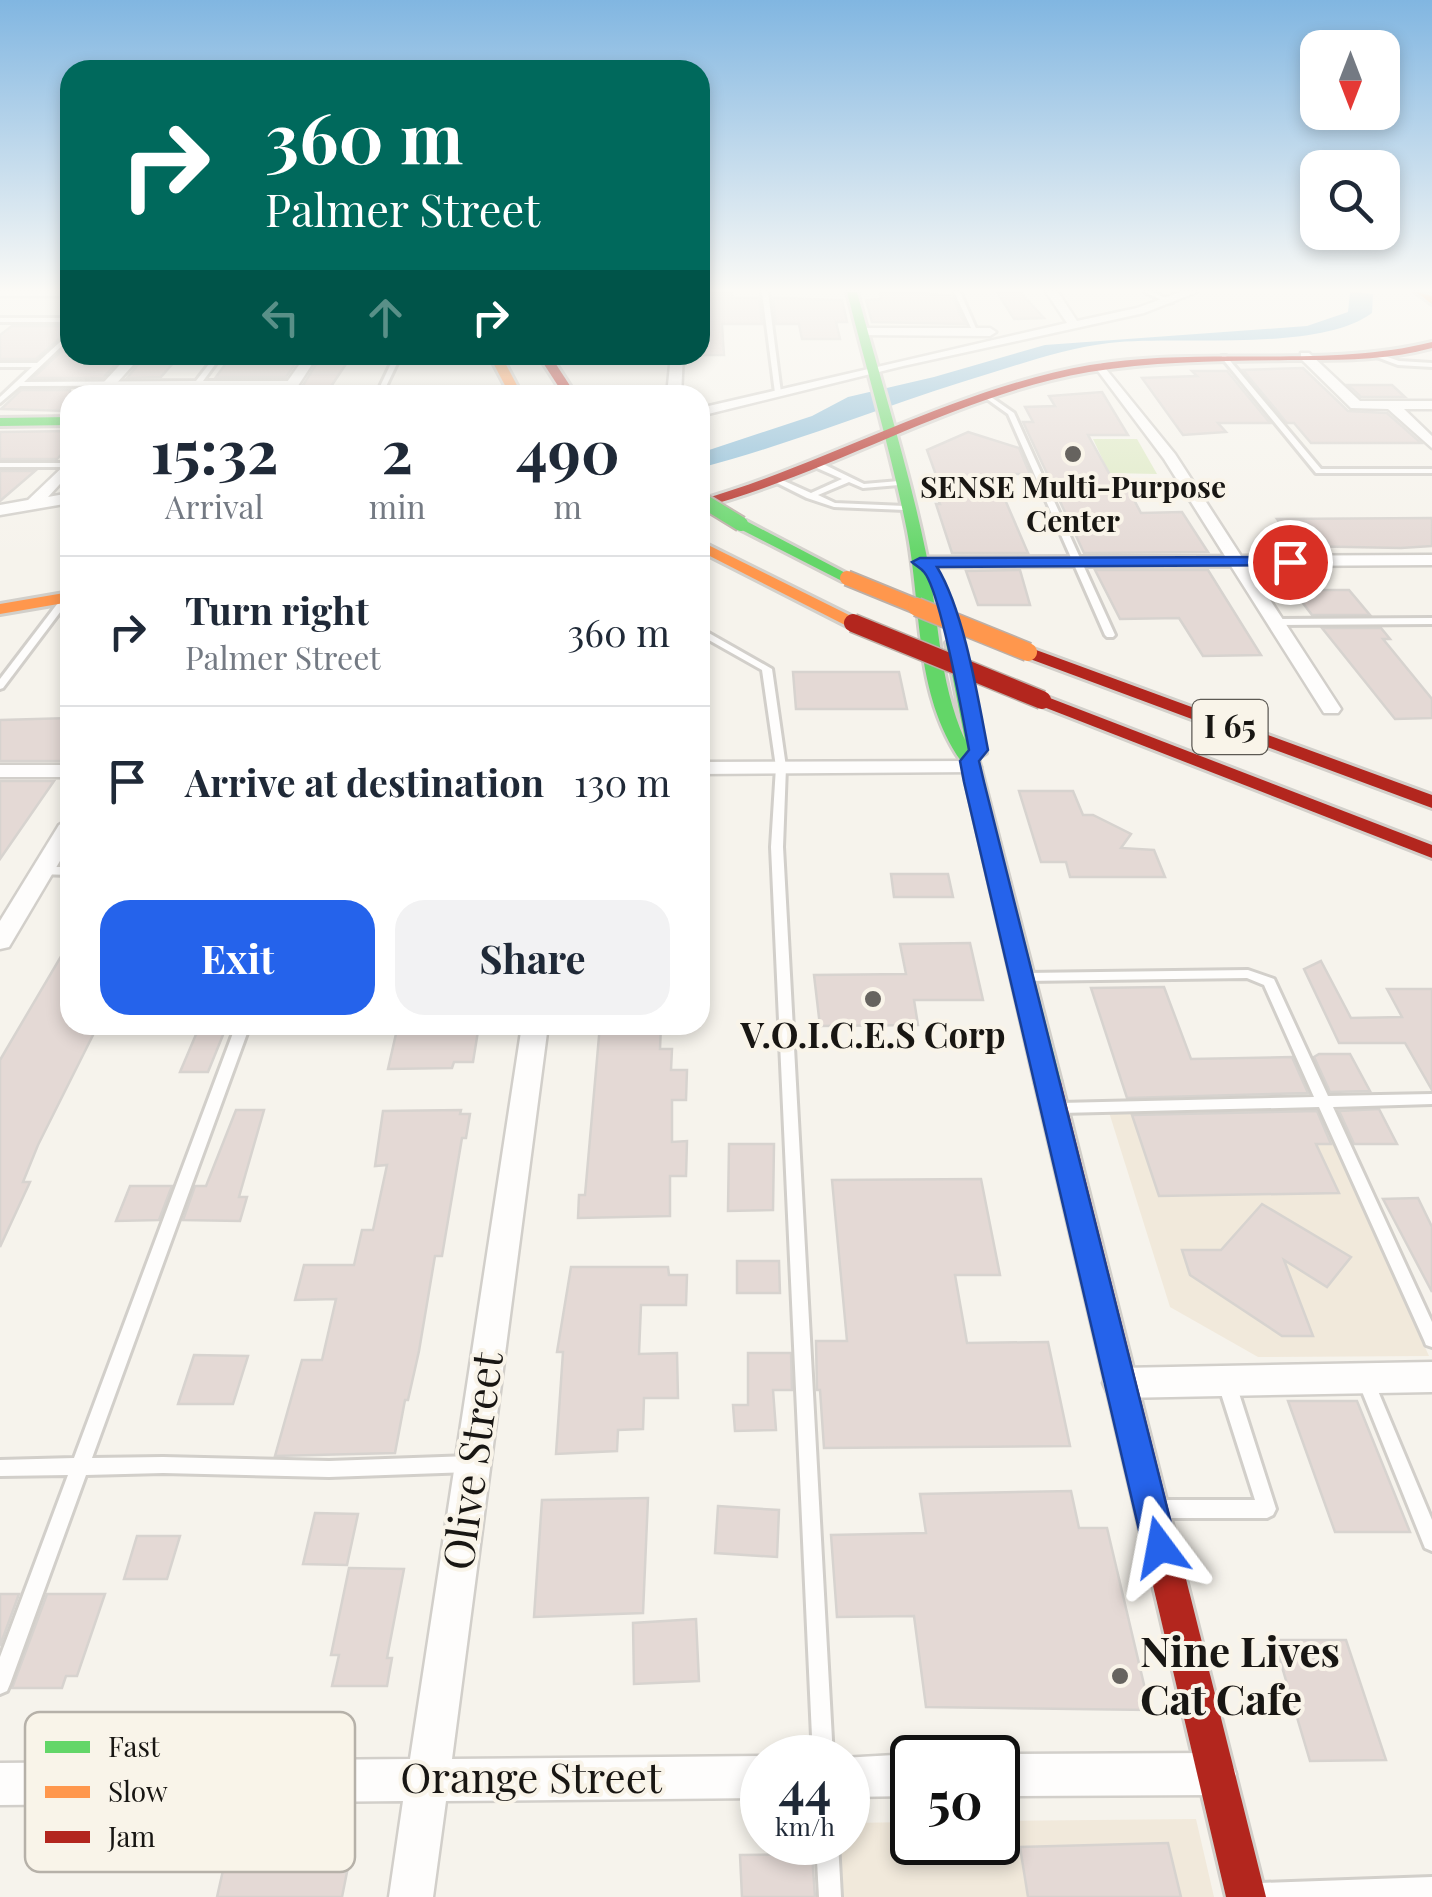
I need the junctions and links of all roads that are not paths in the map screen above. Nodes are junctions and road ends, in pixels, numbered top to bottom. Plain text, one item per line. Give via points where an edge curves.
1 (23, 381) edge
2 (200, 381) edge
3 (776, 381) edge
4 (847, 381) edge
5 (873, 381) edge
6 (1037, 381) edge
7 (1111, 381) edge
8 (1243, 381) edge
9 (1328, 381) edge
10 (198, 383) junction
11 (19, 384) junction
12 (167, 385) edge
13 (228, 385) edge
14 (60, 386) edge
15 (778, 393) junction
16 (989, 398) junction
17 (0, 402) edge
18 (1392, 406) junction
19 (1432, 406) edge
20 (710, 410) edge
21 (60, 421) edge
22 (0, 422) edge
23 (888, 439) junction
24 (1432, 444) edge
25 (0, 464) edge
26 (60, 464) edge
27 (820, 466) junction
28 (1432, 471) edge
29 (60, 475) edge
30 (848, 480) junction
31 (779, 482) junction
32 (888, 484) junction
33 (862, 486) junction
34 (810, 496) junction
35 (60, 499) edge
36 (710, 499) edge
37 (34, 503) junction
38 (834, 506) junction
39 (710, 508) edge
40 (880, 508) junction
41 (905, 508) junction
42 (0, 510) edge
43 (710, 550) edge
44 (1432, 560) edge
45 (920, 562) junction
46 (1237, 562) junction
47 (1080, 563) junction
48 (60, 599) edge
49 (0, 609) edge
50 (60, 609) edge
51 (1432, 621) edge
52 (1276, 622) junction
53 (1110, 635) dead end
54 (710, 638) edge
55 (0, 686) edge
56 (1331, 709) dead end
57 (1138, 737) junction
58 (970, 764) junction
59 (710, 768) edge
60 (781, 768) junction
61 (0, 771) edge
62 (60, 771) edge
63 (1432, 802) edge
64 (60, 842) edge
65 (1432, 852) edge
66 (1432, 868) edge
67 (60, 871) edge
68 (42, 872) junction
69 (0, 941) edge
70 (1021, 977) junction
71 (239, 1035) edge
72 (534, 1035) edge
73 (1432, 1099) edge
74 (1323, 1100) junction
75 (1054, 1108) junction
76 (1432, 1340) edge
77 (1432, 1378) edge
78 (1365, 1379) junction
79 (1226, 1381) junction
80 (1120, 1383) junction
81 (472, 1464) junction
82 (82, 1466) junction
83 (0, 1468) edge
84 (1151, 1509) junction
85 (1432, 1542) edge
86 (0, 1684) edge
87 (822, 1735) edge
88 (1215, 1774) junction
89 (1020, 1775) edge
90 (740, 1777) edge
91 (428, 1779) junction
92 (355, 1780) edge
93 (0, 1784) edge
94 (25, 1784) edge
95 (828, 1865) edge
96 (1432, 1888) edge
97 (1245, 1896) edge
98 (411, 1897) edge
99 (830, 1897) edge

1 - 11 lane
2 - 10 lane
3 - 15 lane
4 - 15 street
5 - 23 main road
6 - 16 main road
7 - 46 street
8 - 28 lane via 1318,471
9 - 18 street via 1348,401
10 - 12 lane
10 - 13 lane
11 - 14 lane
11 - 17 lane
15 - 20 street
16 - 23 main road
16 - 47 lane via 1011,413
18 - 19 street
18 - 24 street
21 - 22 main road
23 - 27 main road
23 - 32 main road
25 - 26 lane
27 - 30 lane
27 - 31 main road
29 - 37 street
30 - 33 lane
30 - 34 lane
31 - 34 lane
31 - 36 main road
32 - 33 lane
32 - 40 lane
32 - 41 main road
33 - 38 lane
34 - 38 lane
35 - 37 street
37 - 42 street
38 - 40 lane
39 - 63 main road, I 65, bridge via 846,578
40 - 41 lane
41 - 45 main road
43 - 57 main road, I 65, bridge via 853,623
44 - 46 street
45 - 47 street
45 - 58 main road via 941,693 959,753
46 - 47 street
46 - 52 street
47 - 53 lane
48 - 49 main road
50 - 55 lane
51 - 52 lane
52 - 56 street
54 - 60 lane via 767,669
57 - 65 main road, I 65
57 - 66 main road
58 - 60 street
58 - 70 main road
59 - 60 street
60 - 87 lane via 777,846
61 - 62 street
64 - 68 street
67 - 68 lane
68 - 69 street
70 - 74 lane via 1248,974 1270,982
70 - 75 main road
71 - 82 lane
72 - 81 street, Olive Street
73 - 74 lane
74 - 75 lane
74 - 76 lane
75 - 80 main road
77 - 78 street
78 - 79 street
78 - 85 lane
79 - 80 street
79 - 84 lane via 1267,1509
80 - 84 main road
81 - 82 lane
81 - 91 street, Olive Street
82 - 83 lane
82 - 86 lane
84 - 88 main road
88 - 89 street
88 - 97 main road
90 - 91 street, Orange Street
91 - 92 street, Orange Street
91 - 98 street, Olive Street
93 - 94 street, Orange Street
95 - 99 lane
96 - 97 lane

